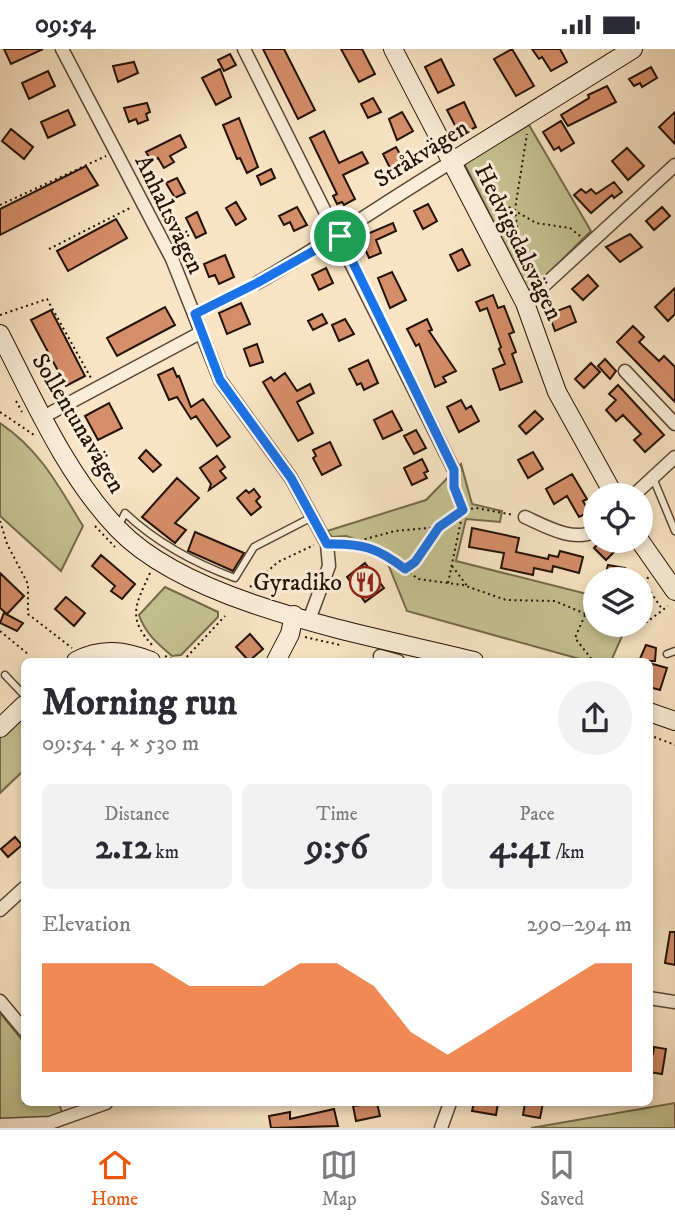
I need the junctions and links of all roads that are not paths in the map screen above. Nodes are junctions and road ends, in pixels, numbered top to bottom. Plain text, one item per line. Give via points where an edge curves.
1 (62, 49) edge
2 (244, 49) edge
3 (393, 49) edge
4 (633, 49) edge
5 (453, 161) junction
6 (675, 165) edge
7 (340, 236) junction
8 (257, 283) road end
9 (525, 303) junction
10 (200, 333) junction
11 (0, 334) edge
12 (625, 371) dead end
13 (43, 417) junction
14 (675, 424) edge
15 (675, 457) edge
16 (454, 470) road end
17 (653, 478) junction
18 (607, 483) edge
19 (647, 483) edge
20 (314, 516) junction
21 (525, 517) road end
22 (117, 529) junction
23 (675, 531) edge
24 (583, 535) edge
25 (647, 553) edge
26 (671, 598) edge
27 (301, 618) junction
28 (675, 651) edge
29 (667, 654) dead end
30 (153, 655) edge
31 (76, 656) edge
32 (380, 656) dead end
33 (277, 658) edge
34 (387, 658) edge
35 (462, 658) edge
36 (5, 675) dead end
37 (21, 692) edge
38 (21, 708) edge
39 (653, 713) edge
40 (675, 721) edge
41 (0, 728) edge
42 (21, 891) edge
43 (0, 910) edge
44 (653, 998) edge
45 (0, 1001) edge
46 (675, 1002) edge
47 (21, 1026) edge
48 (68, 1106) edge
49 (98, 1106) edge
50 (449, 1106) edge
51 (72, 1115) junction
52 (0, 1125) edge
53 (441, 1128) edge

1 - 10 street, Anhaltsvägen via 173,259
2 - 7 street
3 - 5 street, Hedvigsdalsvägen
4 - 5 street, Stråkvägen
5 - 7 street, Stråkvägen
5 - 9 street, Hedvigsdalsvägen
6 - 9 street
7 - 8 street, Stråkvägen
7 - 16 street
9 - 18 street, Hedvigsdalsvägen via 557,392
10 - 13 street
10 - 20 street, Anhaltsvägen via 220,380
11 - 13 street, Sollentunavägen
12 - 14 street
13 - 22 street, Sollentunavägen via 87,492
15 - 17 street
17 - 19 street
17 - 23 lane
20 - 22 lane via 254,547 235,578 166,546 125,513
20 - 27 street, Anhaltsvägen via 327,544 329,566
21 - 24 street via 552,530
22 - 27 street, Sollentunavägen via 140,551 169,568 219,592
25 - 26 street
27 - 33 street
27 - 35 street, Sollentunavägen
28 - 29 lane
30 - 31 street via 103,651
32 - 34 street
36 - 37 lane
38 - 41 street
39 - 40 street
42 - 43 street
44 - 46 street
45 - 47 street
48 - 51 street
49 - 51 street
50 - 53 street
51 - 52 street via 50,1123

